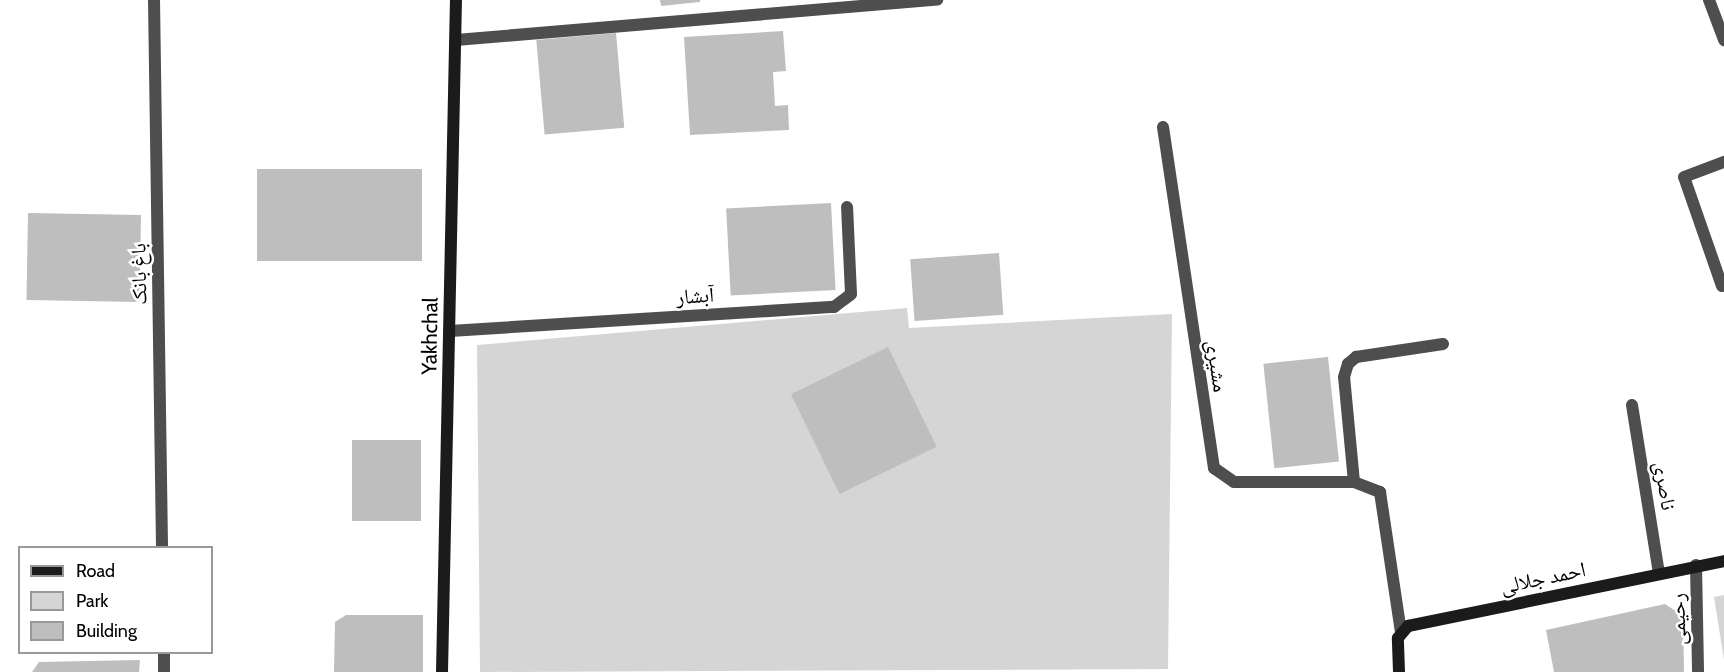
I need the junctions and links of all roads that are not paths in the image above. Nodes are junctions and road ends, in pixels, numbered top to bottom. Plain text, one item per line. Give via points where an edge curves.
1 (154, 0) edge
2 (456, 0) edge
3 (938, 0) edge
4 (1709, 0) edge
5 (456, 39) junction
6 (1724, 40) edge
7 (1163, 127) dead end
8 (1724, 162) edge
9 (847, 207) dead end
10 (1722, 286) dead end
11 (450, 331) junction
12 (1443, 344) dead end
13 (1632, 405) dead end
14 (1354, 482) junction
15 (162, 546) edge
16 (1724, 561) edge
17 (1696, 566) junction
18 (1659, 573) junction
19 (1401, 632) junction
20 (164, 654) edge
21 (1399, 666) edge
22 (164, 672) edge
23 (442, 672) edge
24 (1698, 672) edge

1 - 15 street, باغ بانک
2 - 5 street, Yakhchal
3 - 5 street
4 - 6 street
5 - 11 street, Yakhchal
7 - 14 street, مشیری via 1214,468 1234,482
8 - 10 street via 1684,177
9 - 11 street, آبشار via 851,294 834,307
11 - 23 street, Yakhchal
12 - 14 street via 1356,357 1348,364 1344,377
13 - 18 street, ناصری
14 - 19 street, مشیری via 1380,492
16 - 17 street, احمد جلالی
17 - 18 street, احمد جلالی
17 - 24 street, رحیمی
18 - 19 street, احمد جلالی
19 - 21 street
20 - 22 street

